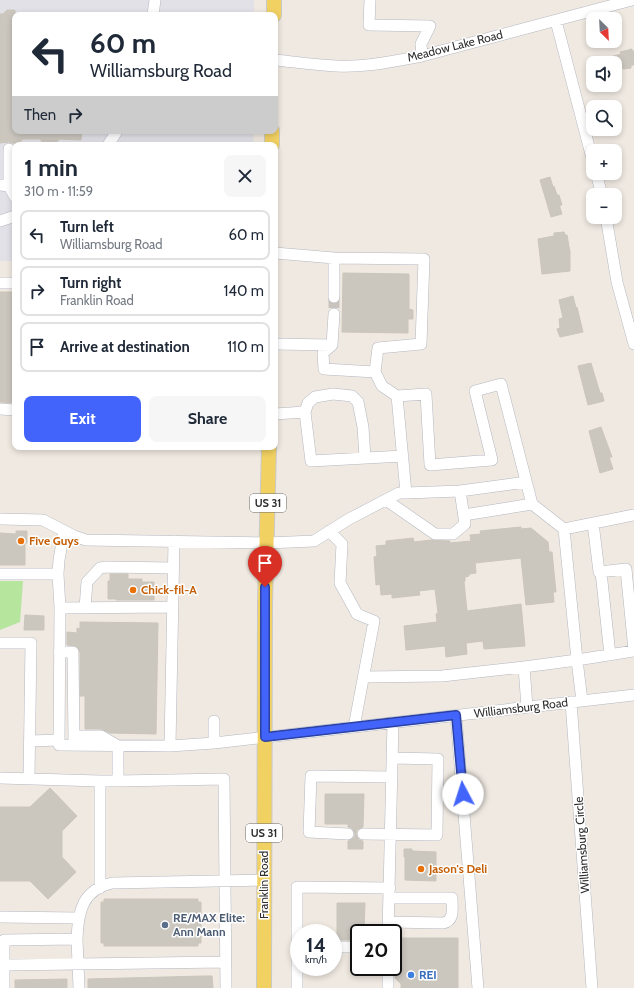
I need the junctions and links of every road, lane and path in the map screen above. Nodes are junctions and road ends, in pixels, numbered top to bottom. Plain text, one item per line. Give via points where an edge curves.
1 (155, 0) edge
2 (274, 0) edge
3 (370, 0) edge
4 (632, 0) edge
5 (153, 12) edge
6 (274, 12) edge
7 (556, 21) junction
8 (422, 56) junction
9 (278, 60) edge
10 (588, 144) edge
11 (9, 149) dead end
12 (4, 186) edge
13 (12, 194) edge
14 (12, 217) edge
15 (0, 221) edge
16 (607, 224) edge
17 (278, 254) edge
18 (334, 258) junction
19 (0, 283) edge
20 (12, 283) edge
21 (334, 296) tunnel mouth
22 (334, 314) tunnel mouth
23 (278, 344) edge
24 (634, 344) edge
25 (332, 345) junction
26 (375, 372) junction
27 (397, 396) junction
28 (0, 409) edge
29 (12, 410) edge
30 (305, 412) junction
31 (278, 414) edge
32 (269, 450) edge
33 (403, 456) junction
34 (365, 458) junction
35 (526, 482) junction
36 (460, 491) junction
37 (406, 493) junction
38 (386, 500) junction
39 (532, 504) junction
40 (464, 515) junction
41 (634, 515) edge
42 (0, 518) edge
43 (593, 523) junction
44 (564, 529) junction
45 (64, 531) junction
46 (329, 531) junction
47 (174, 541) junction
48 (267, 543) junction
49 (173, 568) junction
50 (601, 572) junction
51 (0, 574) edge
52 (58, 574) junction
53 (172, 607) junction
54 (60, 608) junction
55 (85, 608) junction
56 (0, 643) edge
57 (634, 650) edge
58 (60, 652) junction
59 (610, 655) junction
60 (577, 660) junction
61 (524, 667) junction
62 (364, 677) junction
63 (60, 685) junction
64 (74, 685) junction
65 (634, 694) edge
66 (576, 701) junction
67 (527, 707) junction
68 (59, 714) junction
69 (74, 714) junction
70 (456, 715) junction
71 (214, 721) dead end
72 (392, 722) junction
73 (354, 727) junction
74 (265, 737) junction
75 (59, 740) junction
76 (74, 740) junction
77 (30, 741) junction
78 (214, 743) junction
79 (118, 746) junction
80 (170, 746) junction
81 (392, 758) junction
82 (392, 777) junction
83 (0, 778) edge
84 (29, 779) junction
85 (100, 781) junction
86 (118, 781) junction
87 (348, 834) dead end
88 (363, 834) dead end
89 (391, 834) junction
90 (264, 880) junction
91 (224, 882) junction
92 (100, 888) junction
93 (390, 893) junction
94 (0, 917) edge
95 (78, 918) junction
96 (298, 924) edge
97 (389, 924) edge
98 (402, 927) edge
99 (77, 938) junction
100 (2, 940) edge
101 (226, 962) junction
102 (78, 963) junction
103 (4, 965) junction
104 (297, 976) edge
105 (388, 976) edge
106 (4, 988) edge
107 (79, 988) edge
108 (226, 988) edge
109 (264, 988) edge
110 (297, 988) edge
111 (388, 988) edge
112 (478, 988) edge
113 (592, 988) edge

1 - 5 street
2 - 6 main road
3 - 8 street via 369,25 430,26 421,44
4 - 7 street, Meadow Lake Road
7 - 8 street, Meadow Lake Road
7 - 10 street
8 - 9 street, Meadow Lake Road via 337,66
11 - 12 street
12 - 13 street
14 - 15 street
16 - 24 street via 617,282
17 - 18 street
18 - 21 street
18 - 26 street via 424,259 421,344 378,348
19 - 20 street
22 - 25 street
23 - 25 street
25 - 26 street via 323,353 324,369
26 - 27 street via 382,386
27 - 33 street
27 - 35 street via 426,394 430,465 492,460 475,391 501,384
28 - 29 street
30 - 31 street
30 - 34 street via 311,460
30 - 34 street via 308,403 315,397 333,394 352,396 358,402
32 - 48 main road, Franklin Road / US 31
33 - 34 street
33 - 37 street
35 - 36 street
35 - 39 street
36 - 37 street
36 - 40 street
37 - 38 street via 399,493
38 - 40 street via 435,534 453,534 465,524
38 - 46 street
39 - 40 street
39 - 44 street
41 - 43 street
42 - 45 street via 43,520
43 - 44 street
43 - 50 street
44 - 60 street, Williamsburg Circle
45 - 47 street via 86,540
45 - 52 street
46 - 48 street via 314,541
46 - 62 street via 342,544 340,583 357,614 374,621
47 - 48 street
47 - 49 street
48 - 74 main road, Franklin Road / US 31
49 - 53 street
49 - 55 street via 100,568 87,582
50 - 57 street via 626,569
50 - 59 street
51 - 52 street
52 - 54 street
53 - 55 street
53 - 80 street
54 - 55 street
54 - 58 street
56 - 77 street via 31,643
57 - 59 street
58 - 63 street
58 - 64 street via 73,652
59 - 60 street
60 - 61 street
60 - 66 street, Williamsburg Circle
61 - 62 street via 442,676
61 - 67 street
62 - 73 street
63 - 64 street
63 - 68 street
64 - 69 street
65 - 66 street, Williamsburg Road
66 - 67 street, Williamsburg Road
66 - 113 street, Williamsburg Circle
67 - 70 street, Williamsburg Road
68 - 69 street
68 - 75 street
69 - 76 street
70 - 72 street, Williamsburg Road
70 - 112 street
71 - 78 street
72 - 73 street, Williamsburg Road
72 - 81 street
73 - 74 street, Williamsburg Road
74 - 78 street, Williamsburg Road
74 - 90 main road, Franklin Road / US 31
75 - 76 street, Williamsburg Road via 59,745
75 - 77 street
76 - 79 street, Williamsburg Road
77 - 84 street
78 - 80 street, Williamsburg Road
79 - 80 street, Williamsburg Road
79 - 86 street
81 - 82 street
81 - 89 street via 438,759 438,835
82 - 87 street via 310,776 309,832
82 - 89 street
83 - 84 street
84 - 85 street
85 - 86 street
85 - 92 street
86 - 91 street via 224,780
88 - 89 street
89 - 93 street
90 - 91 street
90 - 109 main road, Franklin Road / US 31
91 - 92 street via 112,883
91 - 101 street
92 - 95 street via 84,903
93 - 96 street via 297,887
93 - 97 street
93 - 98 street via 452,898 451,920
94 - 95 street
95 - 99 street
99 - 100 street
99 - 102 street
100 - 103 street
101 - 102 street
101 - 108 street
102 - 103 street
102 - 107 street
103 - 106 street
104 - 110 street
105 - 111 street

